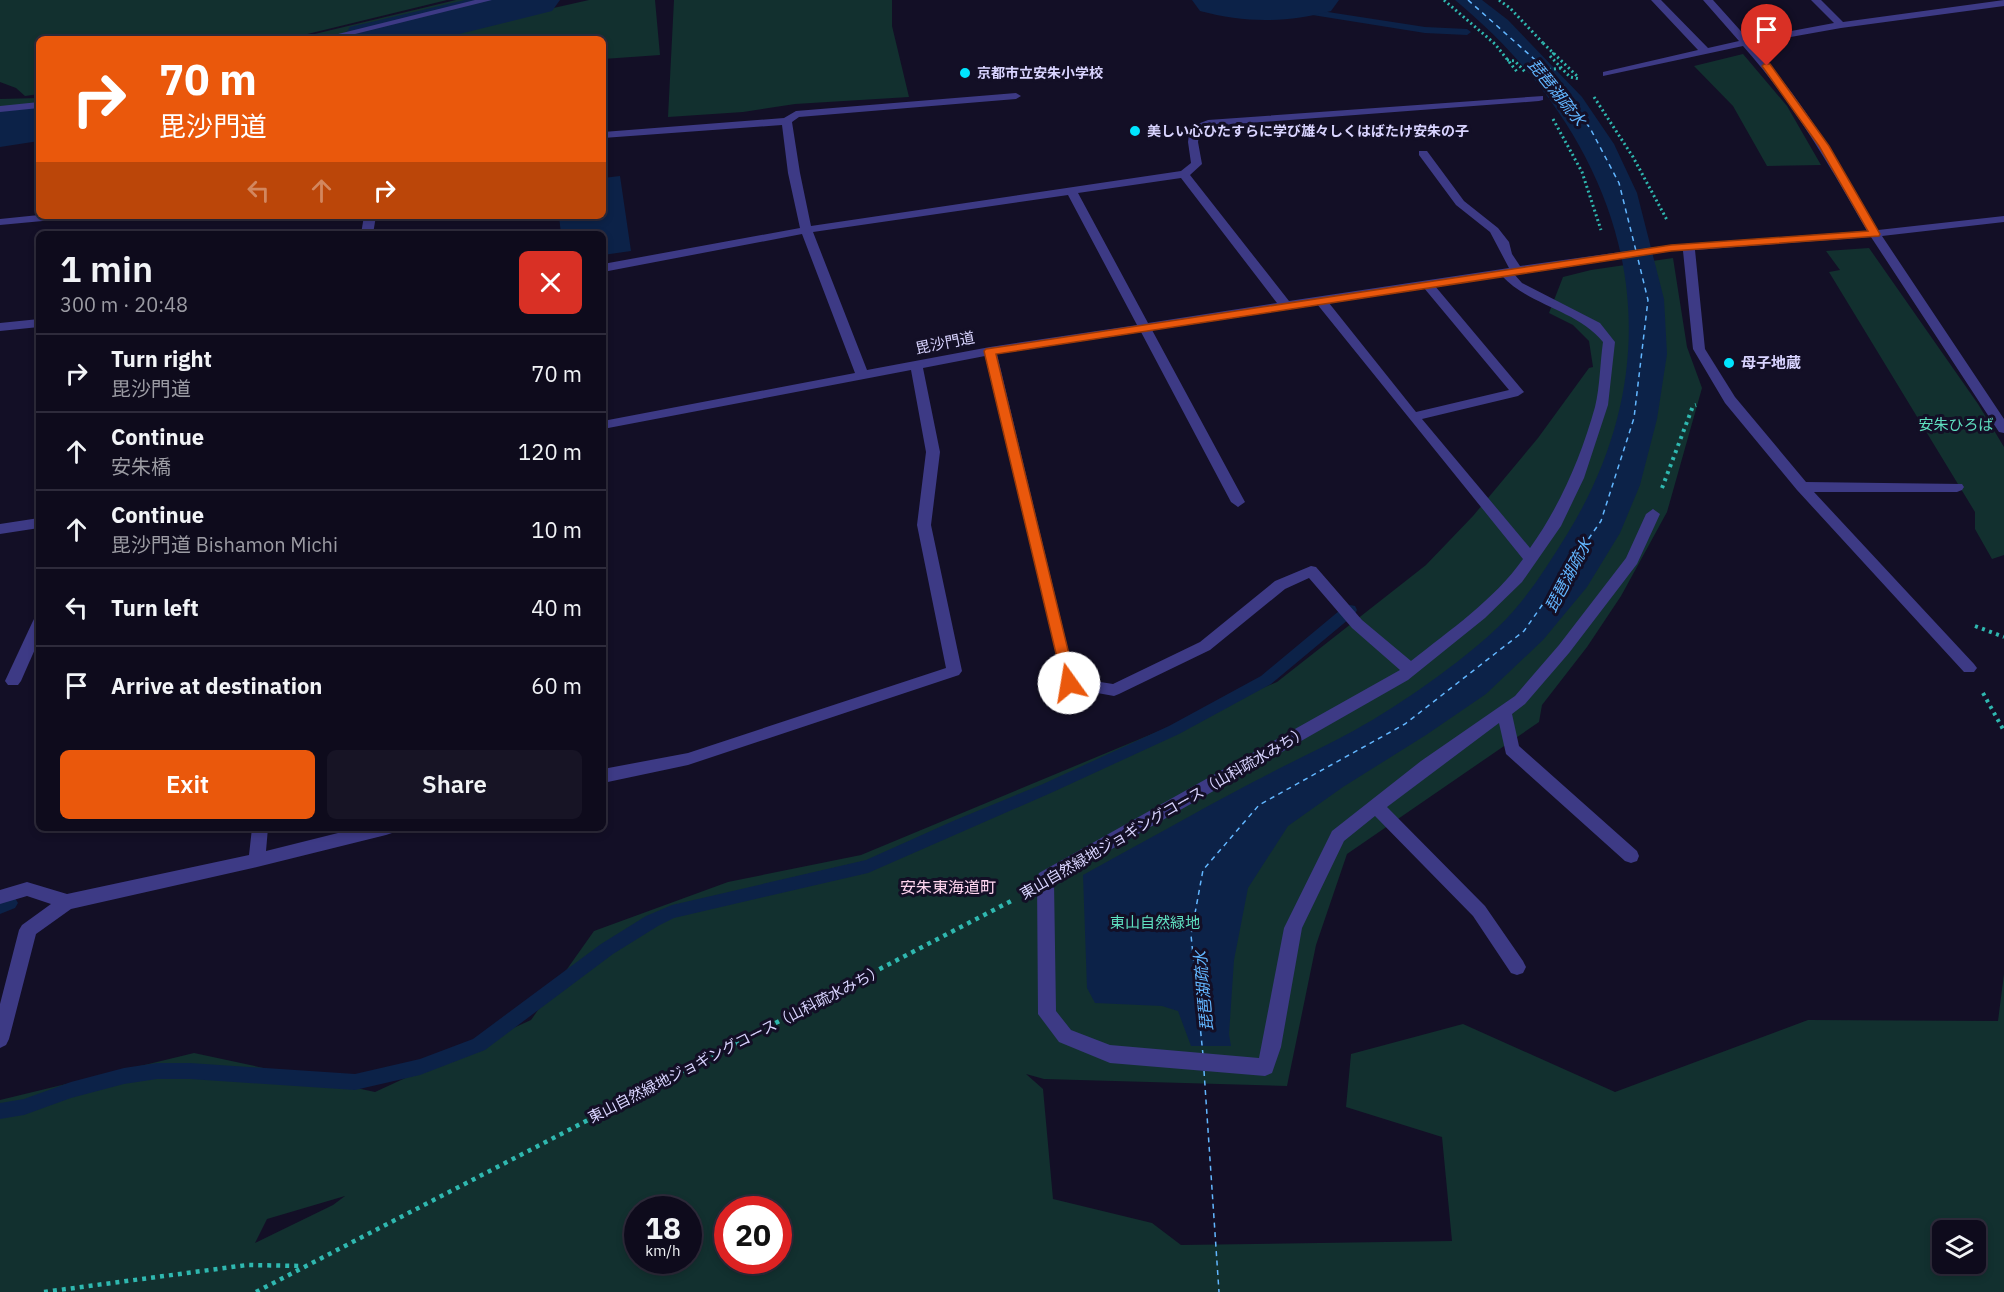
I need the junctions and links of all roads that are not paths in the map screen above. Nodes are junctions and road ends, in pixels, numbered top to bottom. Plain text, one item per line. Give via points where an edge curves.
1 (487, 0) edge
2 (1656, 0) edge
3 (1708, 0) edge
4 (1816, 0) edge
5 (2004, 3) edge
6 (1841, 25) junction
7 (336, 36) edge
8 (1746, 42) junction
9 (1705, 51) junction
10 (1607, 74) road end
11 (1016, 96) dead end
12 (1539, 98) dead end
13 (36, 105) edge
14 (0, 109) edge
15 (787, 121) junction
16 (606, 135) edge
17 (1423, 153) dead end
18 (1184, 174) junction
19 (1072, 192) junction
20 (36, 219) edge
21 (2004, 219) edge
22 (0, 222) edge
23 (806, 230) junction
24 (1875, 234) junction
25 (1680, 248) junction
26 (606, 267) edge
27 (1511, 271) junction
28 (1427, 284) junction
29 (1322, 301) junction
30 (1286, 306) junction
31 (36, 323) edge
32 (0, 327) edge
33 (1144, 328) junction
34 (990, 351) junction
35 (916, 365) junction
36 (863, 376) junction
37 (1999, 411) edge
38 (1413, 417) junction
39 (606, 424) edge
40 (2004, 429) edge
41 (1803, 487) junction
42 (1957, 487) dead end
43 (1238, 502) dead end
44 (1653, 514) road end
45 (36, 523) edge
46 (0, 529) edge
47 (1530, 558) junction
48 (36, 630) edge
49 (1969, 668) road end
50 (1411, 670) junction
51 (13, 681) dead end
52 (1504, 711) junction
53 (606, 775) edge
54 (1376, 806) junction
55 (260, 831) edge
56 (374, 831) edge
57 (1632, 856) dead end
58 (256, 860) junction
59 (0, 897) edge
60 (66, 902) junction
61 (1517, 967) dead end
62 (0, 1039) edge

1 - 7 street
2 - 9 street
3 - 8 street
4 - 6 street
5 - 6 street
6 - 8 street
8 - 9 street
8 - 24 street via 1777,78 1824,146
9 - 10 street
11 - 15 street via 796,114
12 - 18 street via 1208,123 1195,127 1197,164
13 - 14 street
15 - 16 street
15 - 23 street
17 - 27 street via 1460,203 1503,242
18 - 19 street
18 - 30 street
19 - 23 street
19 - 33 street
20 - 22 street
21 - 24 street, 毘沙門道
23 - 26 street
23 - 36 street
24 - 25 street, 毘沙門道
24 - 37 street
25 - 27 street, 毘沙門道
25 - 41 street via 1699,349 1730,400
27 - 28 street, 毘沙門道
27 - 47 street, 東山自然緑地ジョギングコース（山科疏水みち） via 1518,286 1596,326 1609,342 1602,405 1577,478 1556,522
28 - 29 street, 毘沙門道
28 - 38 street via 1518,392
29 - 30 street, 毘沙門道
29 - 38 street
30 - 33 street, 毘沙門道
31 - 32 street
33 - 34 street, 毘沙門道
33 - 43 street
34 - 35 street, 毘沙門道
34 - 50 street via 1069,683 1114,690 1205,646 1280,585 1311,571 1357,624
35 - 36 street, 毘沙門道
35 - 53 street via 933,452 924,525 954,671 688,759
36 - 39 street, 毘沙門道
37 - 40 street
38 - 47 street
41 - 42 street
41 - 49 street
44 - 52 street via 1632,560 1564,649 1520,700
45 - 46 street
47 - 50 street, 東山自然緑地ジョギングコース（山科疏水みち） via 1517,578 1480,614
48 - 51 street
50 - 54 street, 東山自然緑地ジョギングコース（山科疏水みち） via 1045,878 1047,1014 1065,1036 1110,1054 1265,1067 1293,928 1338,836
52 - 54 street
52 - 57 street via 1512,749
54 - 61 street via 1479,911
55 - 58 street
56 - 58 street
58 - 60 street
59 - 60 street via 27,889
60 - 62 street via 28,930

